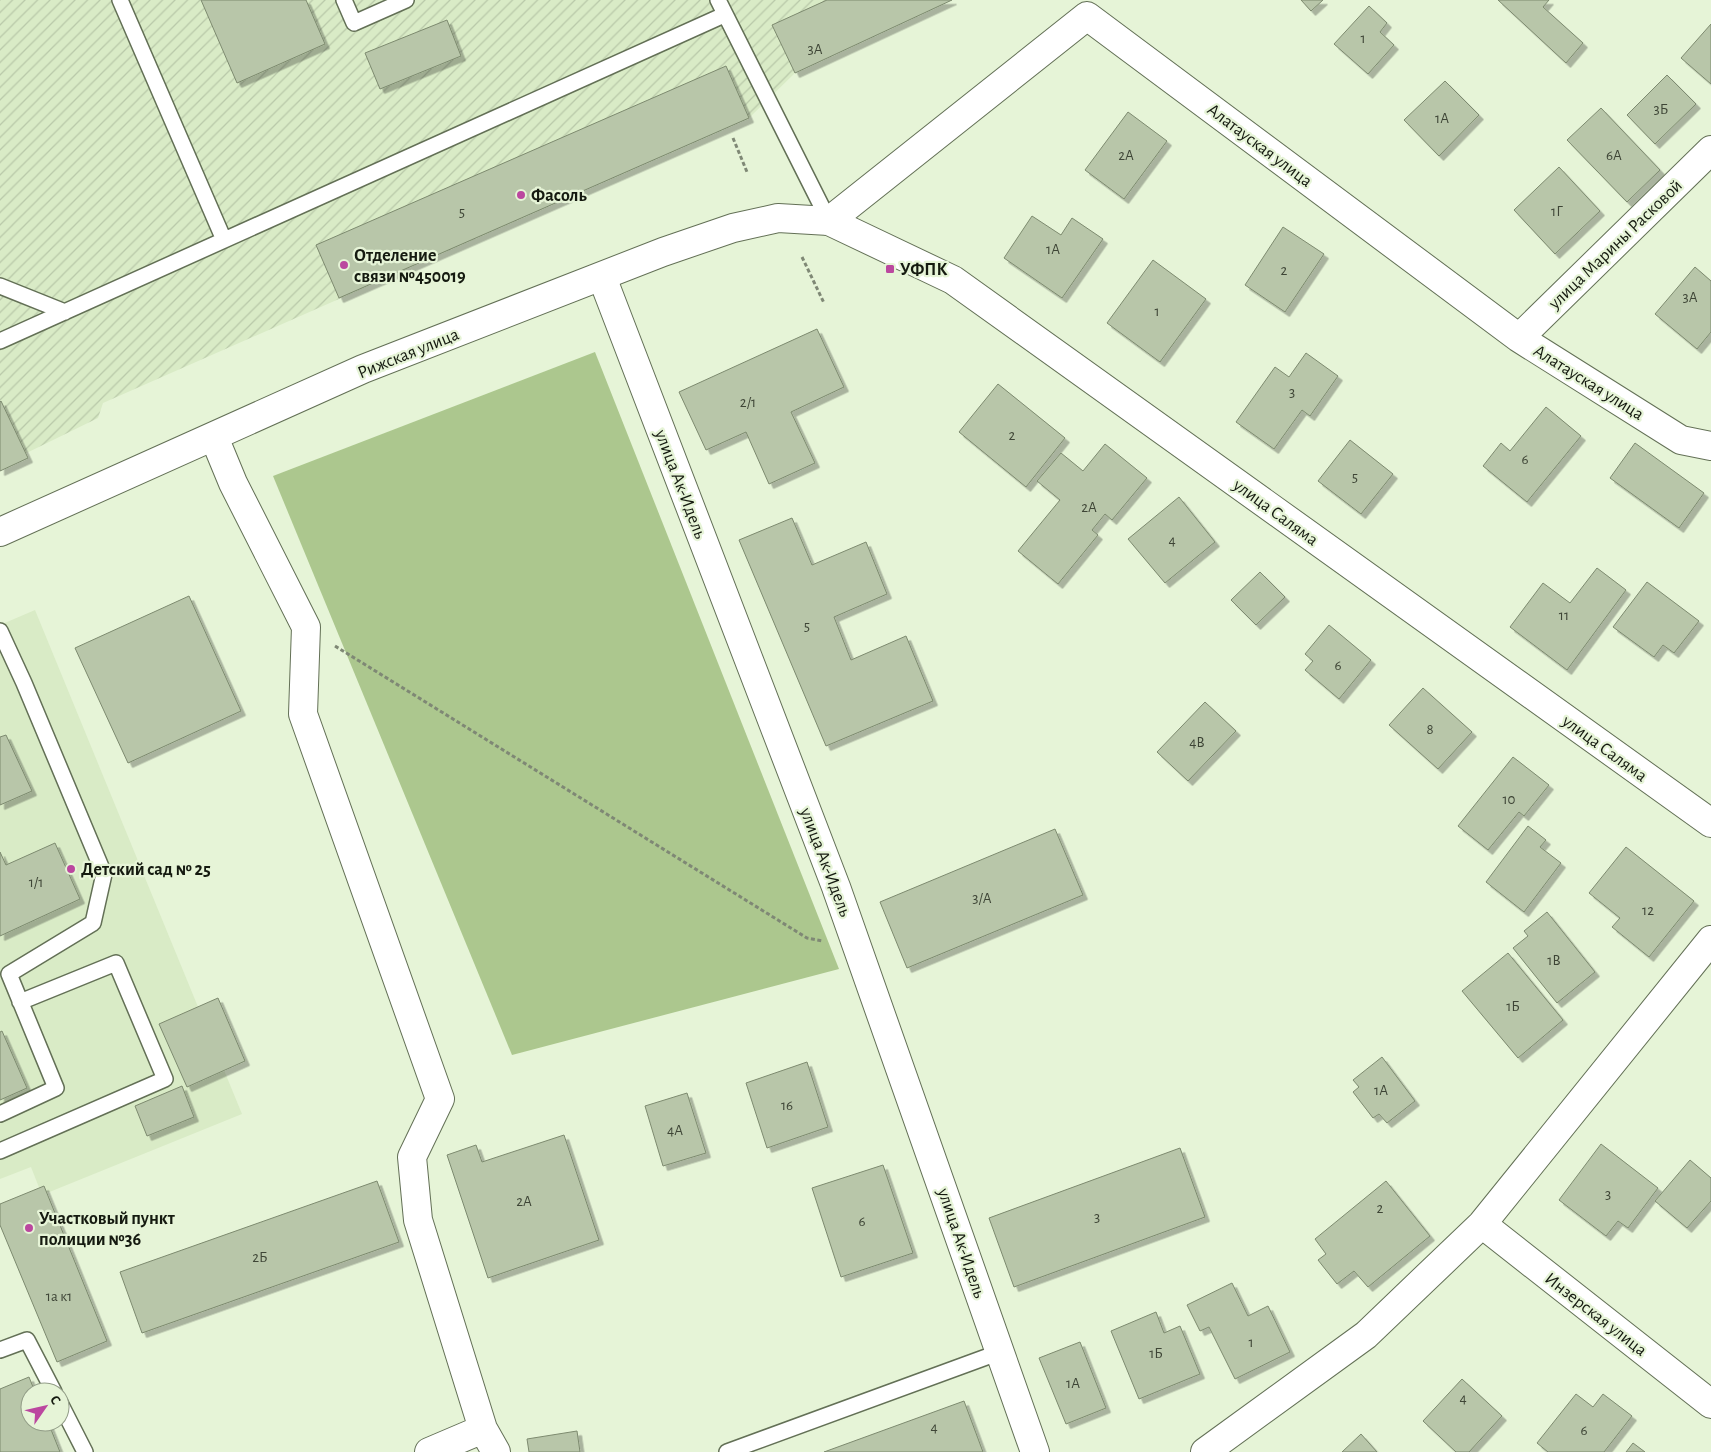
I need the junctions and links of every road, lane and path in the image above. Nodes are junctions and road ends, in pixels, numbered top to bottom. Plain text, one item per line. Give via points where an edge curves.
1 (120, 0) edge
2 (344, 0) edge
3 (406, 0) edge
4 (718, 0) edge
5 (724, 15) junction
6 (733, 138) dead end
7 (1711, 150) edge
8 (747, 172) dead end
9 (829, 220) junction
10 (224, 240) junction
11 (802, 256) dead end
12 (602, 277) junction
13 (0, 286) edge
14 (824, 304) dead end
15 (65, 312) junction
16 (1519, 338) junction
17 (0, 341) edge
18 (214, 437) junction
19 (1711, 446) edge
20 (0, 532) edge
21 (306, 627) junction
22 (0, 631) edge
23 (1711, 823) edge
24 (1711, 940) edge
25 (858, 948) junction
26 (20, 1002) junction
27 (0, 1114) edge
28 (0, 1151) edge
29 (1482, 1224) junction
30 (0, 1350) edge
31 (1000, 1352) junction
32 (49, 1382) edge
33 (1711, 1404) edge
34 (70, 1423) edge
35 (489, 1441) edge
36 (85, 1452) edge
37 (429, 1452) edge
38 (727, 1452) edge
39 (1035, 1452) edge
40 (1205, 1452) edge

1 - 10 lane
2 - 3 lane via 354,23
4 - 5 lane
5 - 9 lane
5 - 10 lane
6 - 8 path
7 - 16 street, улица Марины Расковой
9 - 12 street, Рижская улица via 778,218 733,228
9 - 16 street, Алатауская улица via 1087,16
9 - 23 street, улица Саляма via 953,280
10 - 15 lane
11 - 14 path
12 - 18 street, Рижская улица via 363,370
12 - 25 street, улица Ак-Идель
13 - 15 lane
15 - 17 lane
16 - 19 street, Алатауская улица via 1681,440
18 - 20 street, Рижская улица
18 - 21 street via 233,483
21 - 25 path via 807,938
21 - 35 street via 303,714 440,1099 412,1157 418,1220
22 - 26 lane via 104,874 93,923 8,974
24 - 29 street
25 - 31 street, улица Ак-Идель
26 - 27 lane via 56,1088
26 - 28 lane via 116,963 165,1079
29 - 33 street, Инзерская улица
29 - 40 street via 1366,1335
30 - 32 lane via 27,1340
31 - 38 lane
31 - 39 street, улица Ак-Идель
34 - 36 lane
35 - 37 street

